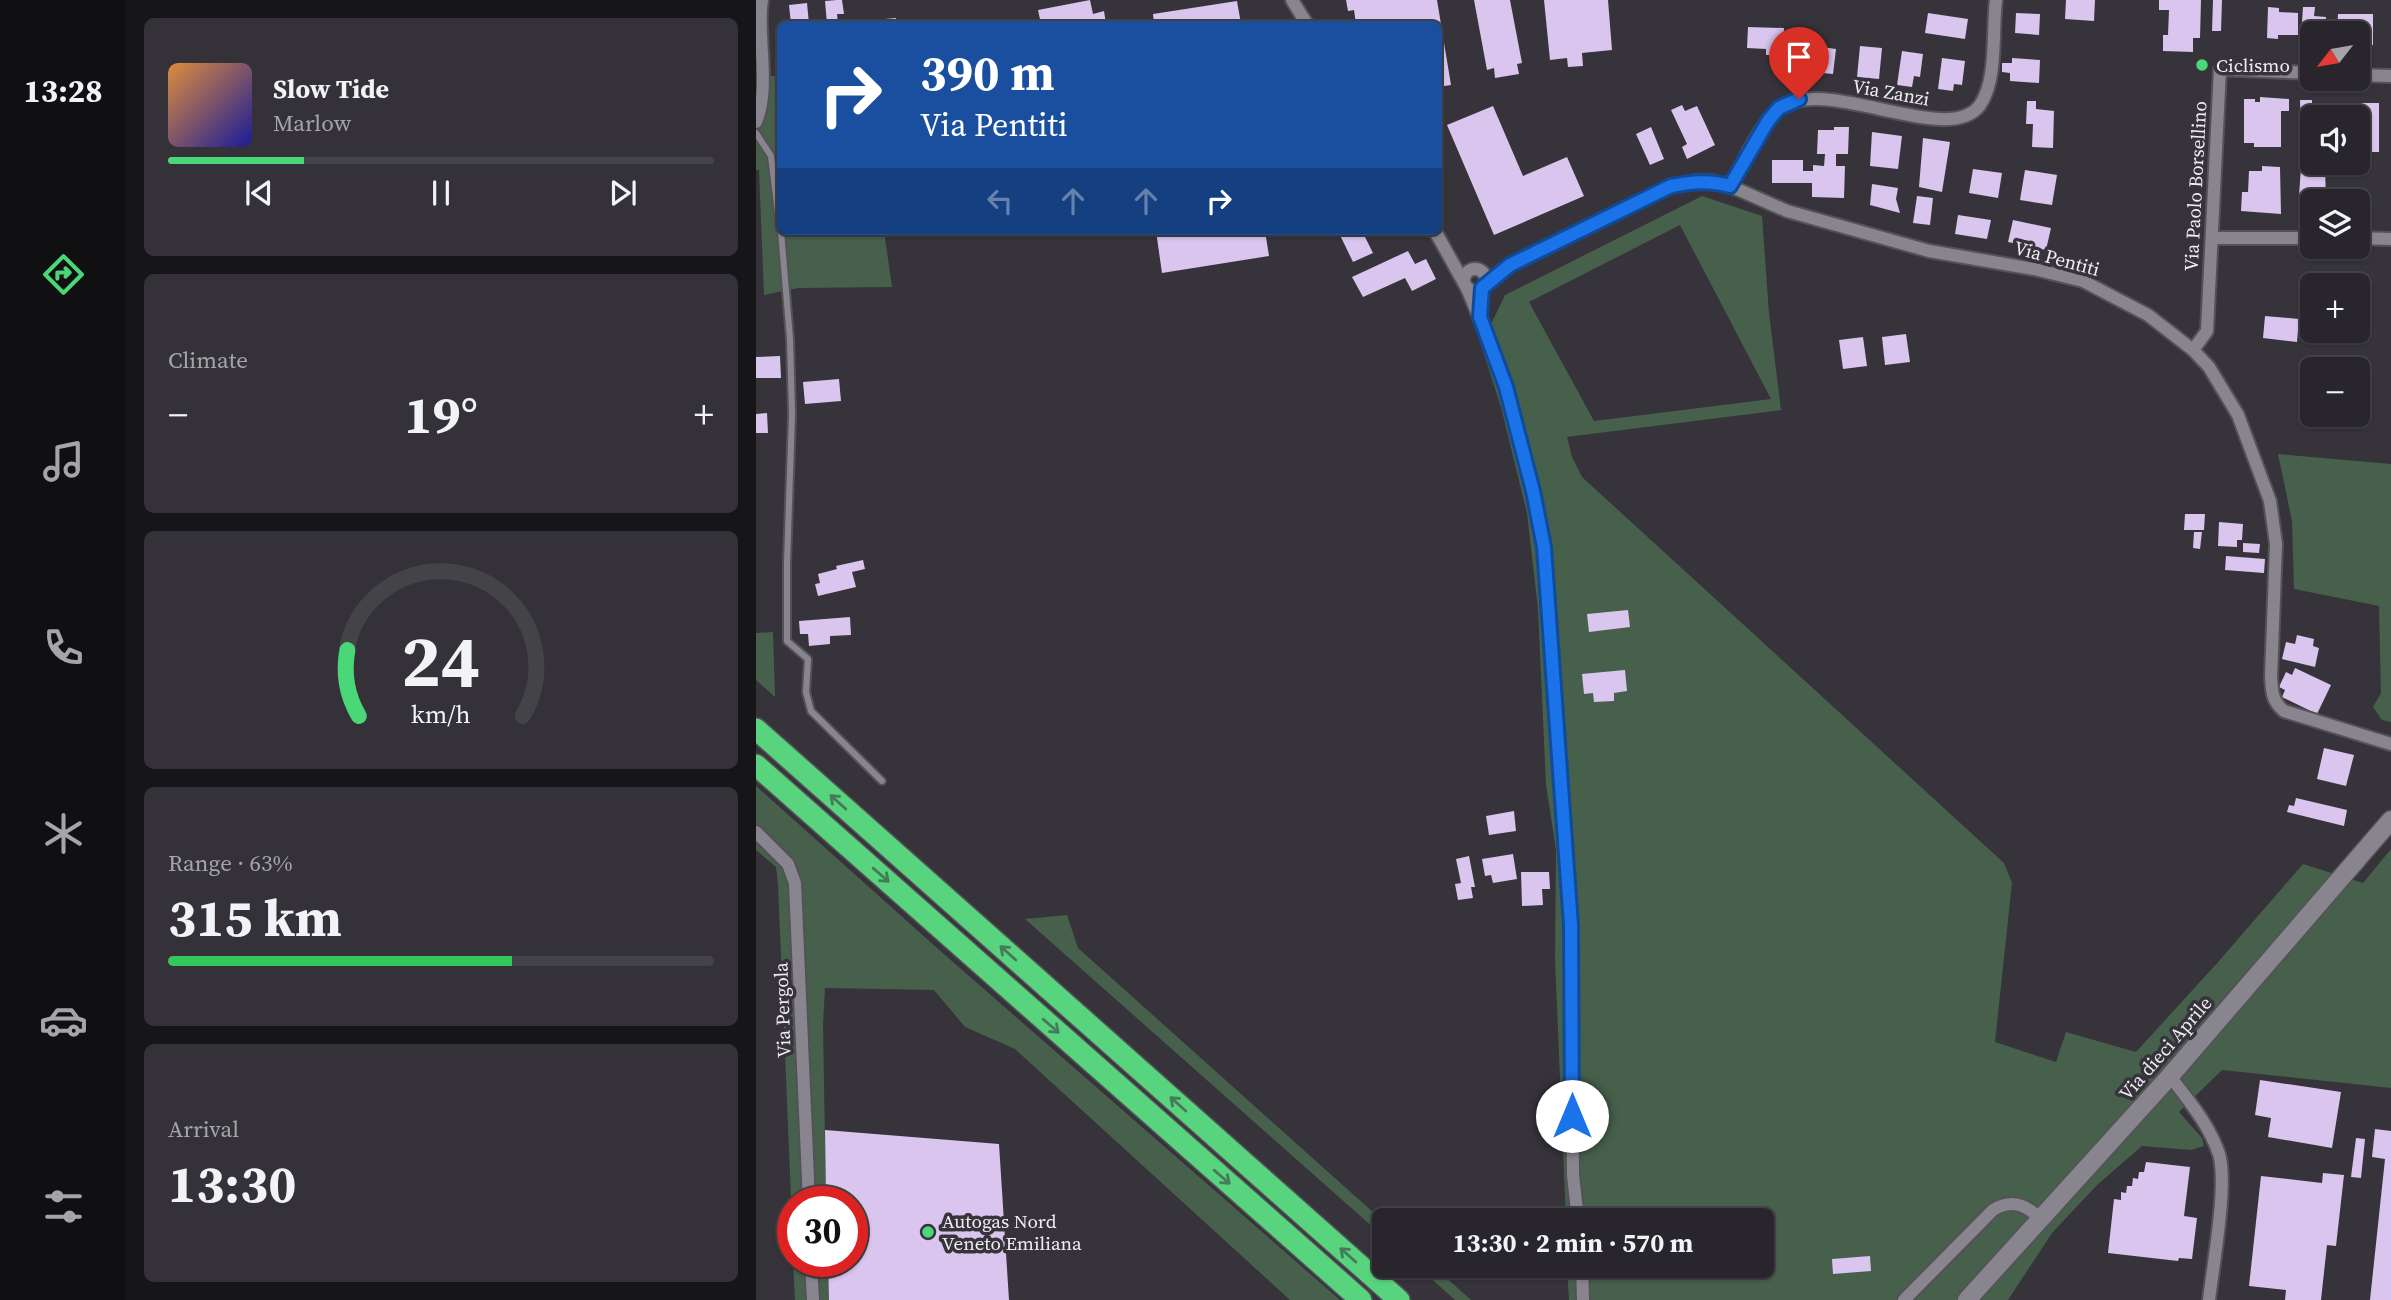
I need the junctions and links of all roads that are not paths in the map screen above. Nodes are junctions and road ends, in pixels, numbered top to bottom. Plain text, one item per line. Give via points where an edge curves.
1 (762, 0) edge
2 (1292, 0) edge
3 (1996, 0) edge
4 (1305, 21) edge
5 (2300, 72) edge
6 (2370, 75) edge
7 (2391, 76) edge
8 (756, 122) edge
9 (756, 133) edge
10 (1730, 186) junction
11 (777, 200) edge
12 (781, 235) edge
13 (1436, 235) edge
14 (2213, 238) junction
15 (2300, 238) edge
16 (2370, 239) edge
17 (2391, 239) edge
18 (1444, 248) junction
19 (1480, 278) junction
20 (1465, 285) junction
21 (1480, 317) junction
22 (2193, 351) junction
23 (756, 729) edge
24 (2391, 744) edge
25 (756, 765) edge
26 (882, 781) dead end
27 (2391, 820) edge
28 (756, 832) edge
29 (2169, 1076) junction
30 (808, 1186) edge
31 (1577, 1208) edge
32 (2040, 1219) junction
33 (812, 1277) edge
34 (1582, 1278) edge
35 (813, 1300) edge
36 (1361, 1300) edge
37 (1399, 1300) edge
38 (1583, 1300) edge
39 (1904, 1300) edge
40 (1967, 1300) edge
41 (2209, 1300) edge

1 - 8 street via 761,99
2 - 4 street
3 - 10 street, Via Zanzi via 1989,81 1972,113 1943,120 1851,103 1799,99 1779,108 1768,121
5 - 14 street, Via Paolo Borsellino via 2220,69
6 - 7 street
9 - 11 lane via 771,156
10 - 19 street, Via Pentiti via 1711,181 1671,186
10 - 22 street, Via Pentiti via 1787,211 1930,251 2083,281 2148,315
12 - 26 lane via 792,415 787,641 808,659 806,692 811,711
13 - 18 street
14 - 15 street
14 - 22 street, Via Paolo Borsellino via 2207,331
16 - 17 street
18 - 19 street
18 - 20 street
19 - 20 street via 1472,290
19 - 21 street
20 - 21 street
21 - 31 street via 1507,391 1544,547 1571,925
22 - 24 street, Via Pentiti via 2209,367 2238,415 2270,501 2276,544 2271,677 2275,704 2284,711
37 -> 23 highway
25 -> 36 highway
27 - 29 main road, Via dieci Aprile
28 - 30 street, Via Pergola via 788,864 795,883
29 - 32 main road, Via dieci Aprile
29 - 41 street via 2204,1122 2220,1156 2221,1191
32 - 39 street via 2012,1203 2002,1204
32 - 40 main road, Via dieci Aprile
33 - 35 street
34 - 38 street

